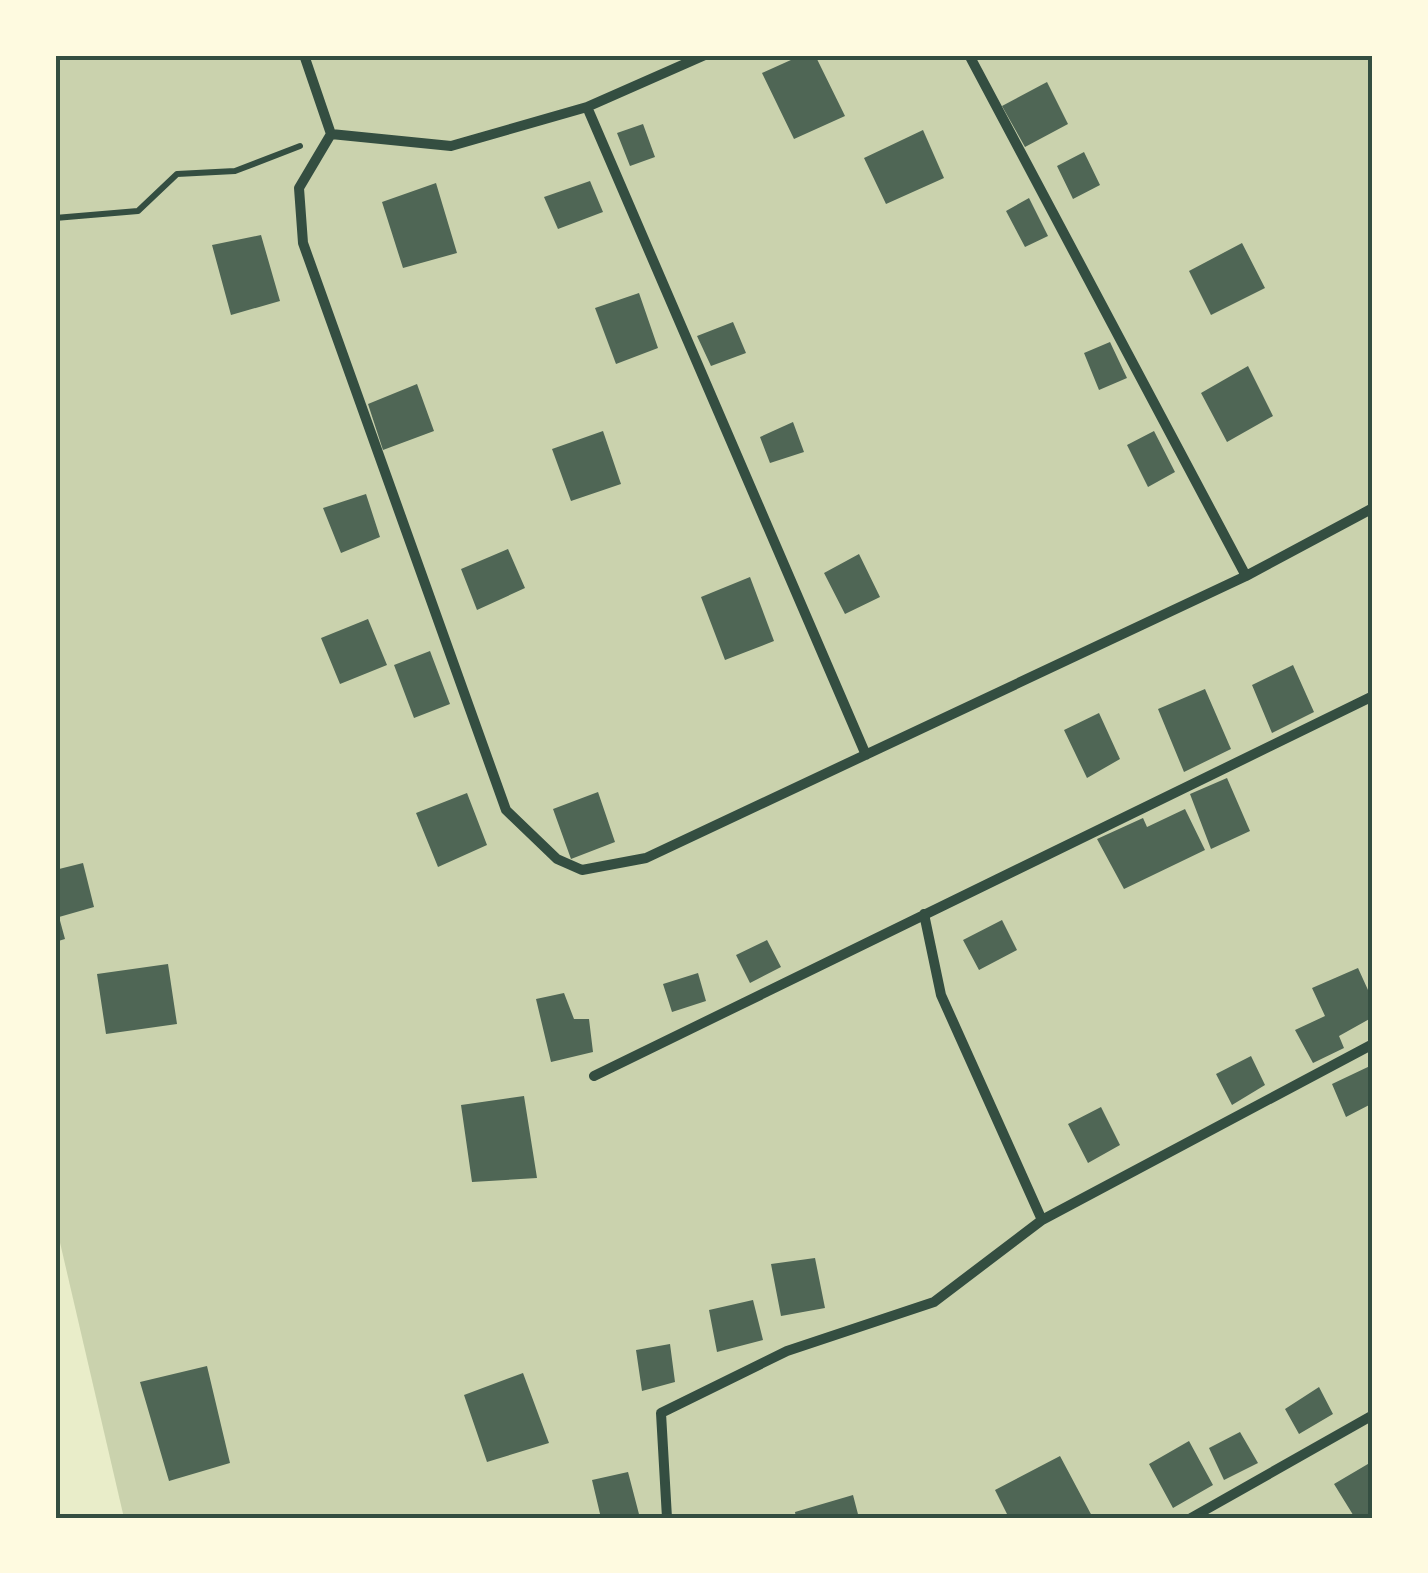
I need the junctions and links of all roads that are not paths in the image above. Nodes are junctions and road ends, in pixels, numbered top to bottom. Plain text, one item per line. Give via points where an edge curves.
1 (304, 55) edge
2 (704, 55) edge
3 (968, 55) edge
4 (587, 108) junction
5 (331, 134) junction
6 (1373, 508) edge
7 (1246, 576) junction
8 (1373, 696) edge
9 (866, 756) junction
10 (924, 914) junction
11 (1373, 1044) edge
12 (594, 1076) dead end
13 (1042, 1220) junction
14 (1373, 1415) edge
15 (668, 1518) edge
16 (1191, 1518) edge

1 - 5 street
2 - 4 street
3 - 7 street
4 - 5 street via 451,146
4 - 9 street
5 - 9 street via 299,188 303,244 506,810 557,859 582,870 646,858
6 - 7 street
7 - 9 street
8 - 10 street
10 - 12 street
10 - 13 street via 941,995
11 - 13 street
13 - 15 street via 934,1302 788,1351 661,1413
14 - 16 street

